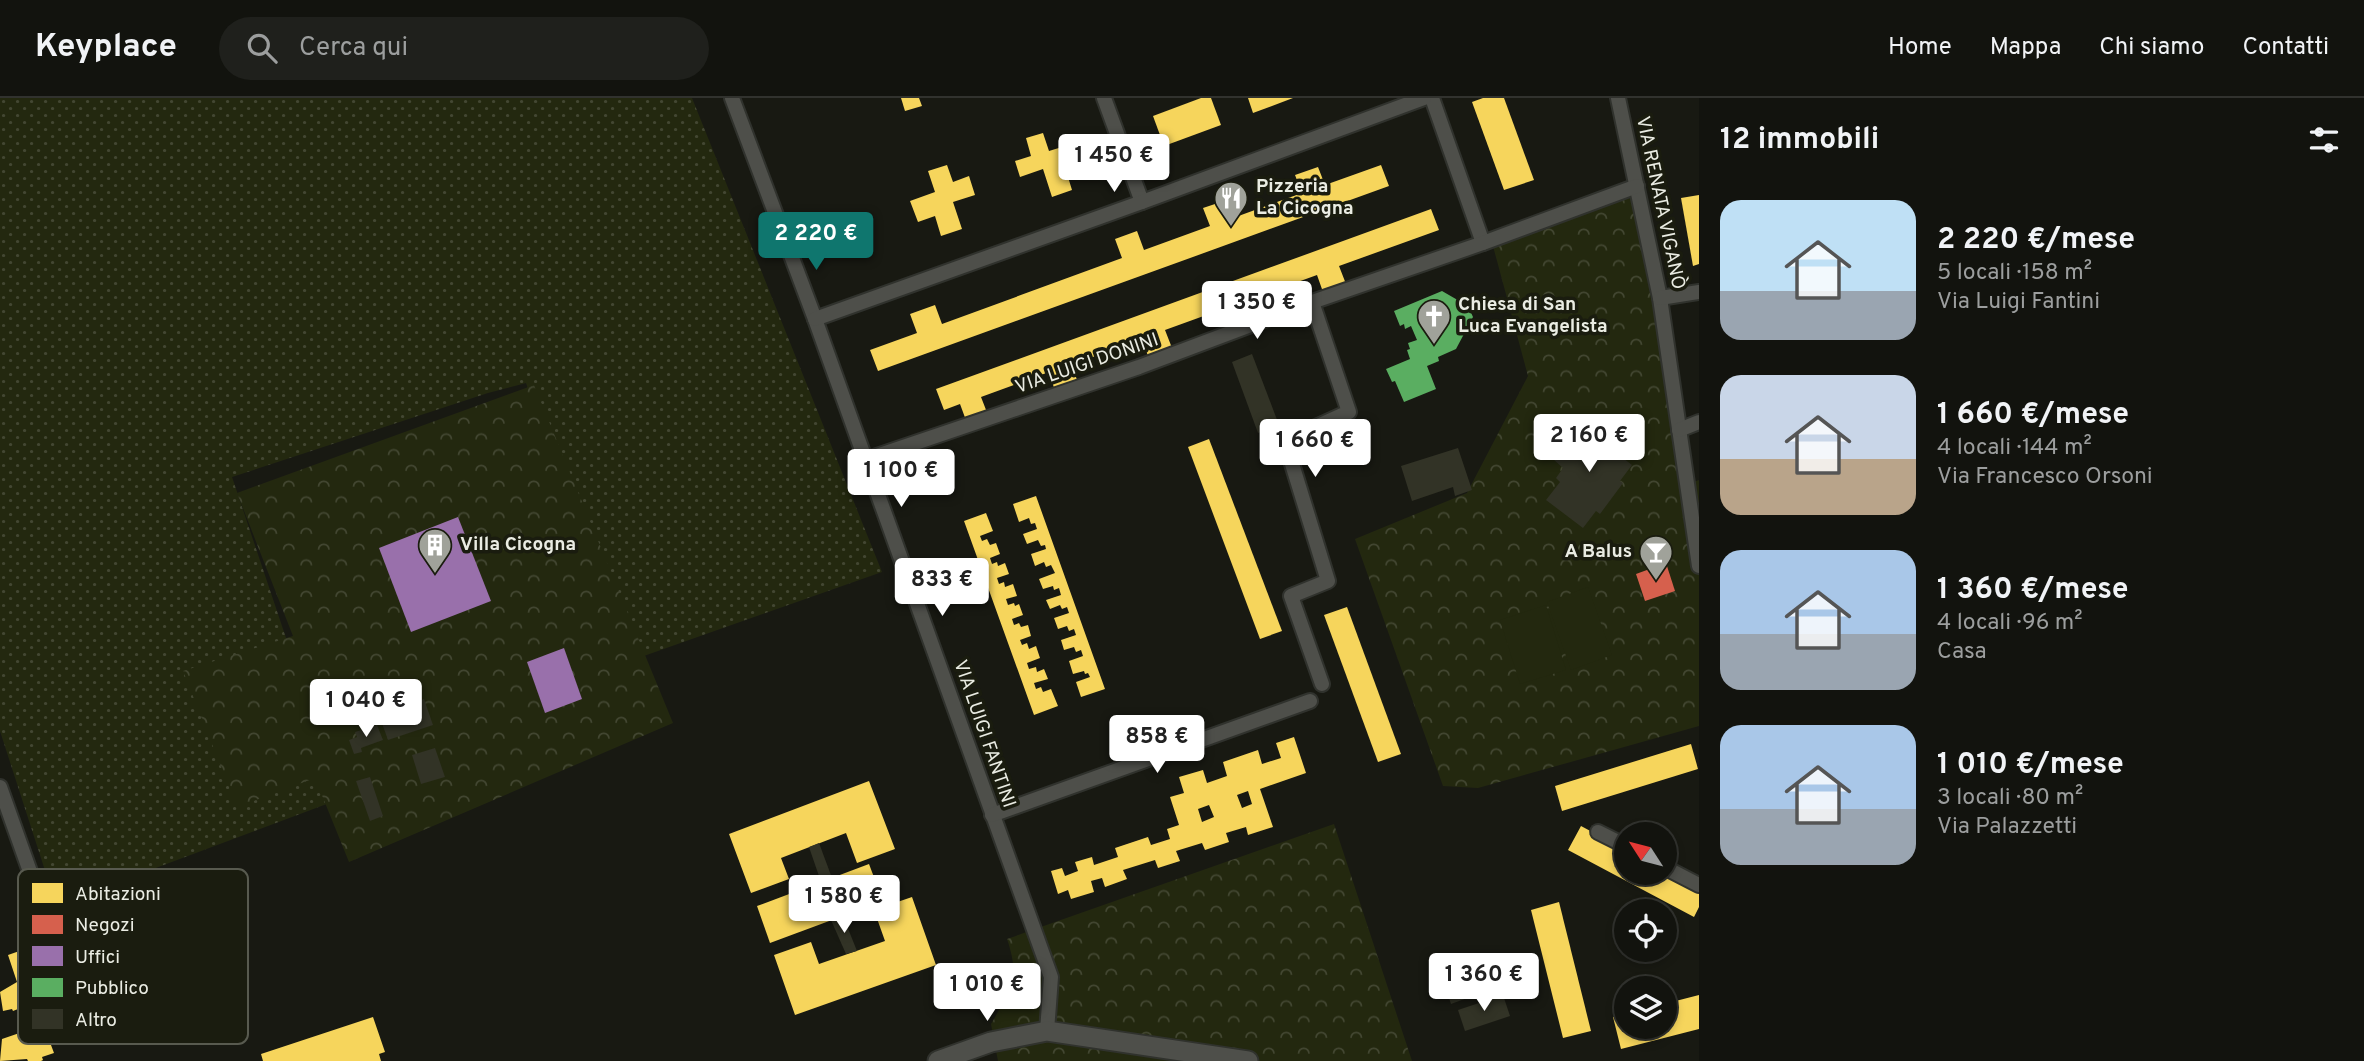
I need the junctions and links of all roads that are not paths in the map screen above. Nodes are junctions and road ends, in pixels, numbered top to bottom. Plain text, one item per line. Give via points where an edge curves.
1 (732, 98) edge
2 (1104, 98) edge
3 (1424, 98) edge
4 (1432, 98) edge
5 (1619, 98) edge
6 (1637, 186) junction
7 (1142, 202) junction
8 (1483, 243) junction
9 (1699, 292) edge
10 (1660, 298) junction
11 (1312, 302) junction
12 (815, 319) junction
13 (1699, 422) edge
14 (1679, 430) junction
15 (865, 460) junction
16 (1699, 566) edge
17 (1322, 684) dead end
18 (1310, 701) dead end
19 (0, 786) edge
20 (992, 815) junction
21 (1598, 832) dead end
22 (1614, 840) edge
23 (29, 869) edge
24 (1677, 874) edge
25 (1699, 886) edge
26 (1047, 1031) junction
27 (939, 1061) edge
28 (1248, 1061) edge

1 - 12 street, VIA LUIGI FANTINI
2 - 7 street
3 - 7 street
4 - 8 street
5 - 6 street, VIA RENATA VIGANÒ
6 - 8 street, VIA LUIGI DONINI
6 - 10 street, VIA RENATA VIGANÒ
7 - 12 street
8 - 11 street, VIA LUIGI DONINI
9 - 10 street
10 - 14 street, VIA RENATA VIGANÒ
11 - 15 street, VIA LUIGI DONINI via 1139,367
11 - 17 street via 1349,412 1285,440 1328,581 1291,596
12 - 15 street, VIA LUIGI FANTINI
13 - 14 street
14 - 16 street, VIA RENATA VIGANÒ
15 - 20 street, VIA LUIGI FANTINI
18 - 20 street
19 - 23 street
20 - 26 street, VIA LUIGI FANTINI via 1051,977
21 - 22 street
24 - 25 street
26 - 27 main road via 992,1042
26 - 28 main road

